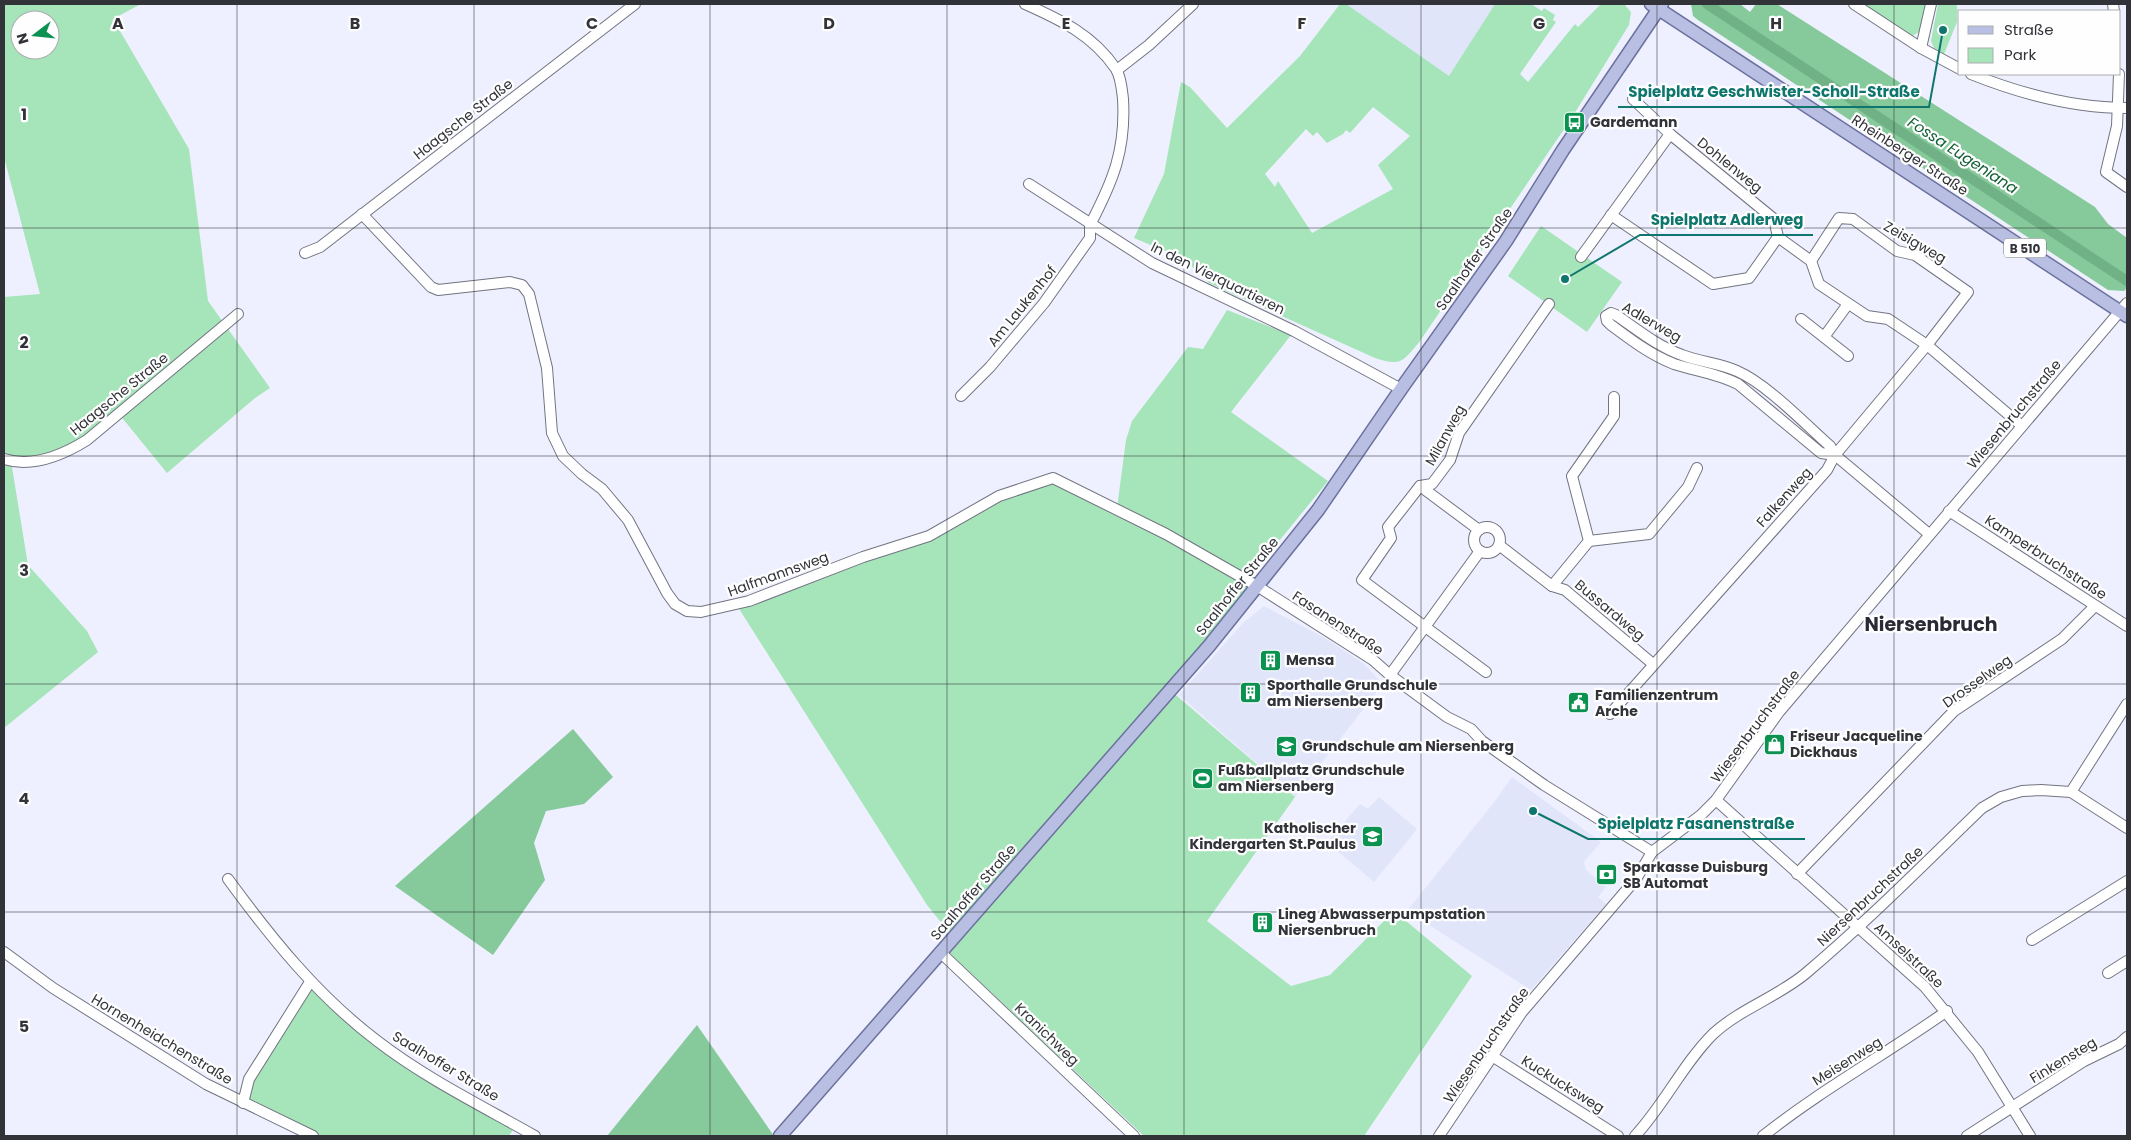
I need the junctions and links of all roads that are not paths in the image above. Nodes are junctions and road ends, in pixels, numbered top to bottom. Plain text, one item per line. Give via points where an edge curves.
1 (635, 4) edge
2 (1025, 4) edge
3 (1194, 4) edge
4 (1854, 4) edge
5 (1931, 4) edge
6 (1657, 5) edge
7 (1921, 48) junction
8 (1958, 68) edge
9 (1117, 70) junction
10 (1974, 75) edge
11 (2119, 75) edge
12 (1633, 99) dead end
13 (2123, 108) edge
14 (1670, 134) junction
15 (1029, 184) dead end
16 (2127, 187) edge
17 (362, 214) junction
18 (1611, 215) junction
19 (1090, 225) junction
20 (1778, 237) junction
21 (305, 253) dead end
22 (1581, 257) dead end
23 (1811, 261) junction
24 (1968, 292) joint
25 (1549, 304) dead end
26 (1848, 304) junction
27 (2125, 310) edge
28 (238, 314) dead end
29 (1801, 319) dead end
30 (1824, 338) junction
31 (1927, 346) junction
32 (1848, 356) dead end
33 (1400, 388) junction
34 (960, 396) dead end
35 (1614, 397) dead end
36 (2022, 426) junction
37 (1835, 455) junction
38 (4, 459) edge
39 (1697, 468) dead end
40 (1420, 486) junction
41 (1949, 511) junction
42 (1479, 530) junction
43 (1929, 534) junction
44 (1589, 541) junction
45 (1499, 546) junction
46 (1480, 551) junction
47 (1256, 586) junction
48 (1552, 586) junction
49 (2095, 606) junction
50 (1426, 626) junction
51 (2127, 626) edge
52 (1653, 664) junction
53 (1486, 672) dead end
54 (1390, 675) junction
55 (2127, 704) edge
56 (1610, 714) dead end
57 (2071, 792) junction
58 (1716, 800) junction
59 (2127, 828) edge
60 (1652, 852) junction
61 (1797, 874) junction
62 (228, 880) dead end
63 (2127, 881) edge
64 (1859, 927) junction
65 (2032, 940) dead end
66 (4, 952) edge
67 (940, 952) junction
68 (2127, 961) edge
69 (2108, 973) dead end
70 (310, 982) junction
71 (1946, 1011) junction
72 (2127, 1037) edge
73 (1492, 1056) junction
74 (243, 1103) junction
75 (2012, 1107) junction
76 (313, 1136) edge
77 (535, 1136) edge
78 (780, 1136) edge
79 (1134, 1136) edge
80 (1439, 1136) edge
81 (1618, 1136) edge
82 (1635, 1136) edge
83 (1763, 1136) edge
84 (1967, 1136) edge
85 (2030, 1136) edge

1 - 17 street, Haagsche Straße
2 - 9 street via 1068,23 1089,39
3 - 9 street
4 - 7 street
5 - 7 street
6 - 27 main road, Rheinberger Straße / B 510
6 - 33 main road, Saalhoffer Straße via 1506,241
7 - 8 street
9 - 19 street, Am Laukenhof via 1124,118 1121,151 1109,189
10 - 13 street via 2043,98 2086,106
11 - 13 street
12 - 14 street, Dohlenweg
13 - 16 street via 2106,172
14 - 18 street
14 - 20 street, Dohlenweg via 1774,219
15 - 19 street, In den Vierquartieren
17 - 21 street, Haagsche Straße via 320,247
17 - 47 street, Halfmannsweg via 438,290 510,282 522,285 529,294 547,368 552,433 564,456 602,489 628,520 667,593 681,609 701,612 749,601 863,557 929,536 999,496 1053,478 1166,534
18 - 20 street via 1713,284 1749,278
18 - 22 street
19 - 33 street, In den Vierquartieren via 1171,274 1220,294
19 - 34 street, Am Laukenhof via 1090,238 1044,303 990,367
20 - 23 street
23 - 24 street, Zeisigweg via 1840,218 1853,219 1897,251 1914,255
23 - 26 street via 1820,284
24 - 31 street, Falkenweg
25 - 40 street, Milanweg via 1459,433 1450,460 1432,484
26 - 30 street
26 - 31 street via 1867,316 1888,319
27 - 36 street, Wiesenbruchstraße
28 - 38 street, Haagsche Straße via 87,440 47,459
29 - 30 street
30 - 32 street
31 - 36 street
31 - 37 street, Falkenweg
33 - 47 main road, Saalhoffer Straße via 1318,510
35 - 44 street via 1614,416 1572,476
36 - 41 street, Wiesenbruchstraße
37 - 37 street, Adlerweg via 1830,446 1758,383 1738,371 1660,346 1616,315 1606,316 1606,321 1653,355 1723,376 1738,384 1820,453
37 - 43 street, Adlerweg
37 - 52 street, Falkenweg via 1827,470
39 - 44 street via 1688,487 1649,534
40 - 42 street
40 - 50 street, Milanweg via 1388,527 1392,538 1362,580
41 - 43 street, Wiesenbruchstraße
41 - 49 street, Kamperbruchstraße
42 - 45 street via 1494,529 1500,537
42 - 46 street via 1474,542
43 - 58 street, Wiesenbruchstraße via 1779,712
44 - 48 street
45 - 46 street via 1490,553
45 - 48 street, Bussardweg
46 - 50 street
47 - 54 street, Fasanenstraße via 1373,660
47 - 67 main road, Saalhoffer Straße via 1209,646
48 - 52 street, Bussardweg via 1565,590
49 - 51 street, Kamperbruchstraße
49 - 61 street, Drosselweg via 2062,639 1954,711
50 - 53 street
50 - 54 street
52 - 56 street, Falkenweg
54 - 60 street, Fasanenstraße via 1544,785
55 - 57 street
57 - 59 street
57 - 64 street, Niersenbruchstraße via 2022,791 2001,797 1982,808
58 - 60 street, Wiesenbruchstraße
58 - 61 street, Amselstraße
60 - 73 street, Wiesenbruchstraße via 1636,880 1527,1006
61 - 64 street, Amselstraße
62 - 70 street, Saalhoffer Straße
63 - 65 street
64 - 71 street, Amselstraße via 1926,987
64 - 82 street, Niersenbruchstraße via 1804,975 1715,1033 1699,1049 1648,1123
66 - 74 street, Hornenheidchenstraße via 61,993 206,1084
67 - 78 main road, Saalhoffer Straße
67 - 79 street, Kranichweg
68 - 69 street
70 - 74 street via 249,1079
70 - 77 street, Saalhoffer Straße via 376,1040
71 - 75 street, Amselstraße via 1978,1052
71 - 83 street, Meisenweg via 1793,1112
72 - 75 street, Finkensteg
73 - 80 street, Wiesenbruchstraße
73 - 81 street, Kuckucksweg
74 - 76 street, Hornenheidchenstraße
75 - 84 street, Finkensteg
75 - 85 street, Amselstraße

